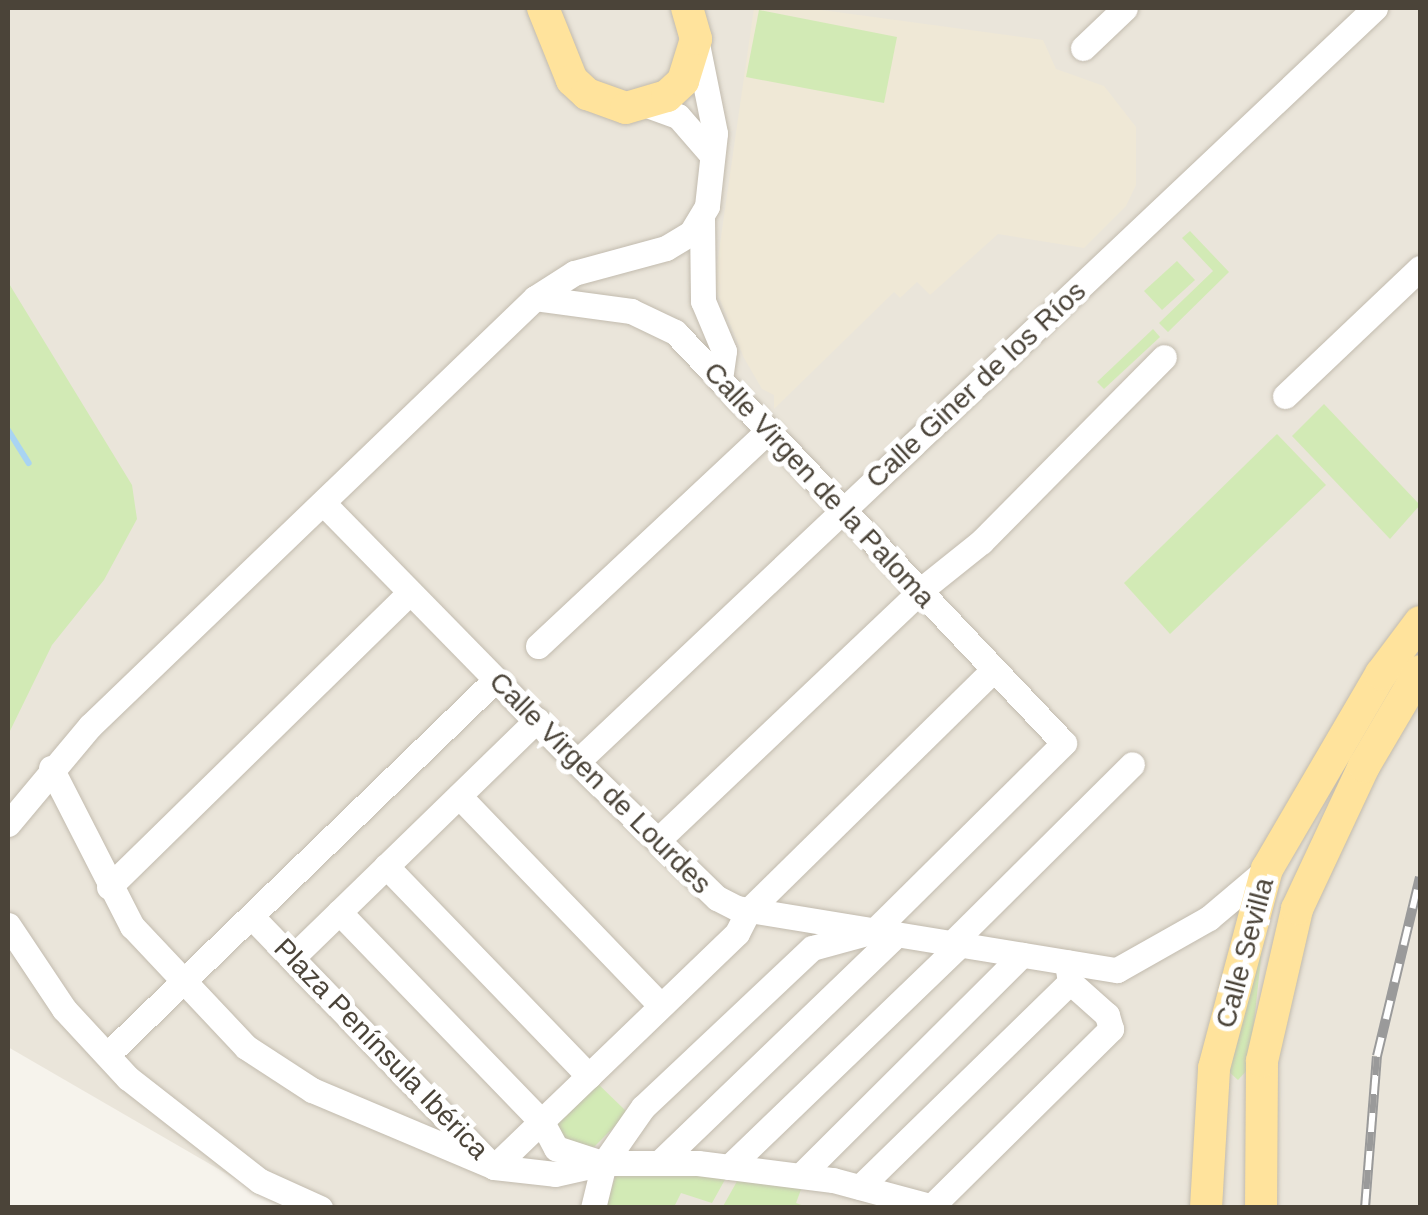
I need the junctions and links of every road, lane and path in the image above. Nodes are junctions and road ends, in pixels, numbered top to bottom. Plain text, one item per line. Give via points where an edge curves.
1 (543, 8) edge
2 (569, 8) edge
3 (1126, 8) edge
4 (1374, 8) edge
5 (698, 22) edge
6 (560, 40) junction
7 (1083, 48) dead end
8 (647, 106) junction
9 (711, 154) junction
10 (702, 219) junction
11 (1420, 268) edge
12 (535, 298) junction
13 (1164, 356) dead end
14 (720, 378) junction
15 (1285, 396) dead end
16 (766, 432) junction
17 (323, 503) junction
18 (842, 508) junction
19 (921, 590) junction
20 (409, 593) junction
21 (1420, 622) edge
22 (538, 646) dead end
23 (1420, 670) edge
24 (992, 671) junction
25 (496, 680) junction
26 (537, 720) junction
27 (577, 762) junction
28 (1132, 764) dead end
29 (51, 768) junction
30 (459, 796) junction
31 (8, 824) edge
32 (658, 840) junction
33 (386, 866) junction
34 (1267, 869) junction
35 (109, 887) junction
36 (748, 911) junction
37 (1254, 911) junction
38 (339, 912) junction
39 (252, 917) junction
40 (1210, 918) junction
41 (8, 925) edge
42 (885, 933) junction
43 (955, 944) junction
44 (1022, 955) junction
45 (294, 956) junction
46 (1283, 958) junction
47 (1068, 972) junction
48 (183, 985) junction
49 (662, 1006) junction
50 (107, 1055) junction
51 (1214, 1068) junction
52 (1262, 1069) junction
53 (589, 1076) junction
54 (542, 1122) junction
55 (1210, 1134) junction
56 (1261, 1138) junction
57 (604, 1163) junction
58 (659, 1163) junction
59 (730, 1167) junction
60 (494, 1168) junction
61 (801, 1175) junction
62 (860, 1187) junction
63 (934, 1207) edge
64 (320, 1208) edge
65 (593, 1208) edge
66 (1206, 1208) edge
67 (1260, 1208) edge

1 - 6 main road
2 - 6 main road
3 - 7 street
4 - 18 street, Calle Giner de los Ríos
5 - 8 main road via 683,80
5 - 9 street via 715,133
6 - 8 main road via 563,61 587,94 626,108
8 - 9 street via 678,116
9 - 10 street
10 - 12 street via 681,241 574,273
10 - 14 street via 703,301 724,351
11 - 15 street
12 - 14 street, Calle Virgen de la Paloma via 651,318
12 - 17 street
13 - 19 street via 981,542
14 - 16 street, Calle Virgen de la Paloma
16 - 18 street, Calle Virgen de la Paloma
16 - 22 street
17 - 20 street, Calle Virgen de Lourdes
17 - 29 street
18 - 19 street, Calle Virgen de la Paloma
18 - 27 street, Calle Giner de los Ríos
19 - 24 street, Calle Virgen de la Paloma
19 - 32 street
20 - 25 street, Calle Virgen de Lourdes
20 - 35 street
21 - 34 main road, Calle Sevilla via 1381,674
23 - 46 main road, Calle Sevilla via 1364,766 1297,908
24 - 36 street
24 - 42 street, Calle Virgen de la Paloma via 1064,743
25 - 26 street, Calle Virgen de Lourdes
25 - 39 street
26 - 27 street, Calle Virgen de Lourdes
26 - 30 street
27 - 32 street, Calle Virgen de Lourdes
28 - 43 street
29 - 31 street
29 - 35 street, Plaza Península Ibérica
30 - 33 street
30 - 49 street
32 - 36 street, Calle Virgen de Lourdes via 717,898
33 - 38 street
33 - 53 street
34 - 37 main road, Calle Sevilla
34 - 40 street, Calle Virgen de Lourdes
35 - 48 street, Plaza Península Ibérica via 132,926
36 - 42 street, Calle Virgen de Lourdes
36 - 49 street via 737,933
37 - 40 street via 1232,909
37 - 46 main road via 1269,917 1279,933
37 - 51 main road, Calle Sevilla
38 - 45 street
38 - 54 street
39 - 45 street, Plaza Península Ibérica
39 - 48 street
40 - 47 street, Calle Virgen de Lourdes via 1117,970
41 - 50 street via 64,1009
42 - 43 street, Calle Virgen de Lourdes
42 - 57 street via 812,948 644,1107
42 - 58 street via 836,994
43 - 44 street, Calle Virgen de Lourdes
43 - 59 street
44 - 47 street, Calle Virgen de Lourdes
44 - 61 street
45 - 60 street, Plaza Península Ibérica
46 - 52 main road, Calle Sevilla
47 - 62 street
47 - 63 street via 1107,1014 1111,1029
48 - 50 street
48 - 60 street, Plaza Península Ibérica via 246,1047 312,1090
49 - 53 street
50 - 64 street via 185,1128 260,1181
51 - 52 main road via 1221,1083 1244,1089
51 - 55 main road, Calle Sevilla
52 - 56 main road, Calle Sevilla
53 - 54 street
54 - 57 street via 556,1148
54 - 60 street
55 - 56 main road via 1219,1117 1230,1114 1251,1118
55 - 66 main road, Calle Sevilla
56 - 67 main road, Calle Sevilla
57 - 58 street
57 - 60 street via 556,1174
57 - 65 street
58 - 59 street
59 - 61 street
61 - 62 street
62 - 63 street

